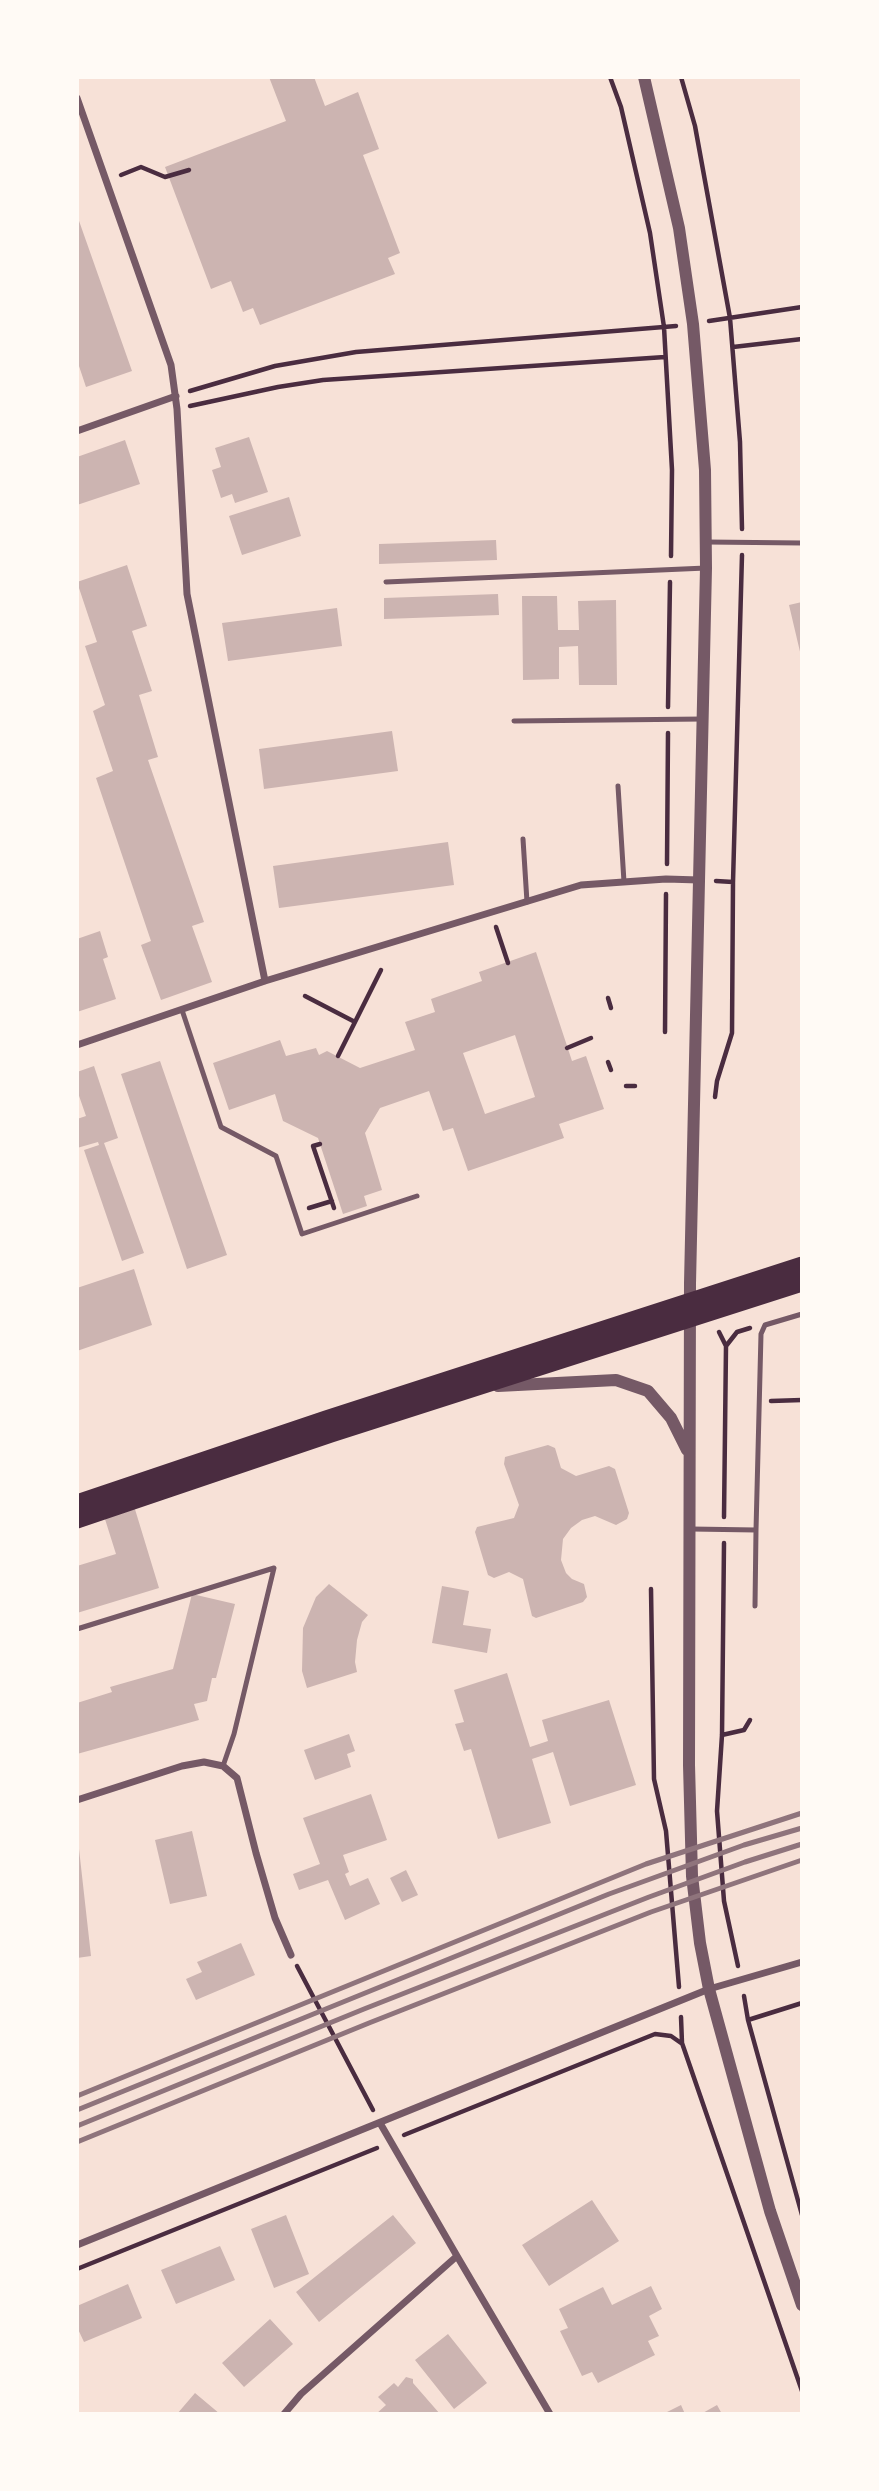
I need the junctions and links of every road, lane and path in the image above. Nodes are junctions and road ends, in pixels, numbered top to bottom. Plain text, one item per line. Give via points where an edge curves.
1 (610, 77) edge
2 (644, 77) edge
3 (681, 77) edge
4 (77, 98) edge
5 (189, 170) dead end
6 (106, 180) junction
7 (802, 307) edge
8 (730, 318) junction
9 (664, 327) junction
10 (802, 339) edge
11 (733, 346) junction
12 (665, 357) junction
13 (176, 396) junction
14 (177, 409) junction
15 (77, 431) edge
16 (706, 542) junction
17 (743, 542) junction
18 (802, 543) edge
19 (670, 568) junction
20 (706, 568) junction
21 (386, 582) dead end
22 (668, 719) junction
23 (703, 719) junction
24 (514, 720) dead end
25 (618, 786) dead end
26 (523, 839) dead end
27 (666, 880) junction
28 (699, 880) junction
29 (624, 882) junction
30 (527, 902) junction
31 (497, 931) dead end
32 (508, 963) dead end
33 (381, 970) dead end
34 (265, 981) junction
35 (305, 996) dead end
36 (608, 998) dead end
37 (611, 1008) dead end
38 (182, 1010) junction
39 (355, 1022) junction
40 (665, 1032) dead end
41 (592, 1038) dead end
42 (77, 1045) edge
43 (567, 1048) dead end
44 (338, 1056) dead end
45 (608, 1062) dead end
46 (611, 1070) dead end
47 (626, 1086) dead end
48 (635, 1086) dead end
49 (713, 1108) dead end
50 (320, 1144) dead end
51 (417, 1196) dead end
52 (295, 1213) junction
53 (802, 1266) edge
54 (802, 1282) edge
55 (802, 1296) edge
56 (715, 1307) junction
57 (802, 1314) edge
58 (690, 1315) junction
59 (447, 1388) dead end
60 (802, 1400) edge
61 (759, 1401) junction
62 (689, 1457) junction
63 (77, 1504) edge
64 (77, 1519) edge
65 (688, 1529) junction
66 (724, 1529) junction
67 (756, 1530) junction
68 (651, 1589) dead end
69 (755, 1606) dead end
70 (77, 1629) edge
71 (750, 1720) dead end
72 (722, 1735) junction
73 (223, 1766) junction
74 (77, 1800) edge
75 (291, 1955) joint
76 (802, 1962) edge
77 (741, 1979) junction
78 (709, 1989) junction
79 (680, 2000) junction
80 (802, 2003) edge
81 (748, 2020) junction
82 (682, 2043) junction
83 (380, 2123) junction
84 (403, 2136) dead end
85 (378, 2147) dead end
86 (802, 2215) edge
87 (77, 2245) edge
88 (457, 2256) junction
89 (77, 2269) edge
90 (802, 2305) edge
91 (802, 2391) edge
92 (284, 2414) edge
93 (550, 2414) edge

1 - 9 path via 650,233
2 - 16 street via 679,228 693,324
3 - 8 path via 695,126
4 - 6 street
5 - 6 path via 165,177 141,167
6 - 13 street via 171,365
7 - 8 path
8 - 11 path
9 - 12 path
9 - 13 path via 356,352 275,366
10 - 11 path
11 - 17 path
12 - 14 path via 323,380
12 - 19 path via 672,470
13 - 14 street
13 - 15 street
14 - 34 street via 187,594
16 - 17 lane
16 - 20 street
17 - 18 lane
17 - 49 path via 733,1033
19 - 20 lane
19 - 21 lane
19 - 22 path
20 - 23 street
22 - 23 lane
22 - 24 lane
22 - 27 path
23 - 28 street
25 - 29 lane
26 - 30 lane
27 - 28 street
27 - 29 street
27 - 40 path
28 - 58 street
29 - 30 street via 581,885
30 - 34 street
31 - 32 path
33 - 39 path
34 - 38 street
35 - 39 path
36 - 37 path
38 - 42 street
38 - 52 lane via 221,1127 276,1156
39 - 44 path
41 - 43 path
45 - 46 path
47 - 48 path
50 - 52 path via 313,1146 332,1201
51 - 52 lane via 302,1234
53 - 63 highway
54 - 64 highway
55 - 56 highway via 756,1294
56 - 58 highway
56 - 66 path via 719,1336 726,1346
57 - 61 lane via 765,1325
58 - 62 street
59 - 62 street via 616,1380 648,1391 658,1401 680,1433
60 - 61 path
61 - 67 lane
62 - 65 street
65 - 66 lane
65 - 78 street via 689,1805 695,1901
66 - 67 lane
66 - 72 path
67 - 69 lane
68 - 79 path via 654,1779 666,1831
70 - 73 lane via 274,1568
71 - 72 path via 744,1730
72 - 77 path via 717,1811 724,1901
73 - 74 street via 204,1762 182,1766
73 - 75 street via 237,1778 271,1905
75 - 83 path
76 - 77 street
77 - 78 street
77 - 81 path
78 - 79 street
78 - 90 street via 770,2211
79 - 82 path
79 - 83 street
80 - 81 path
81 - 86 path
82 - 84 path via 655,2034
82 - 91 path
83 - 87 street
83 - 88 street
85 - 89 path
88 - 92 street
88 - 93 street

